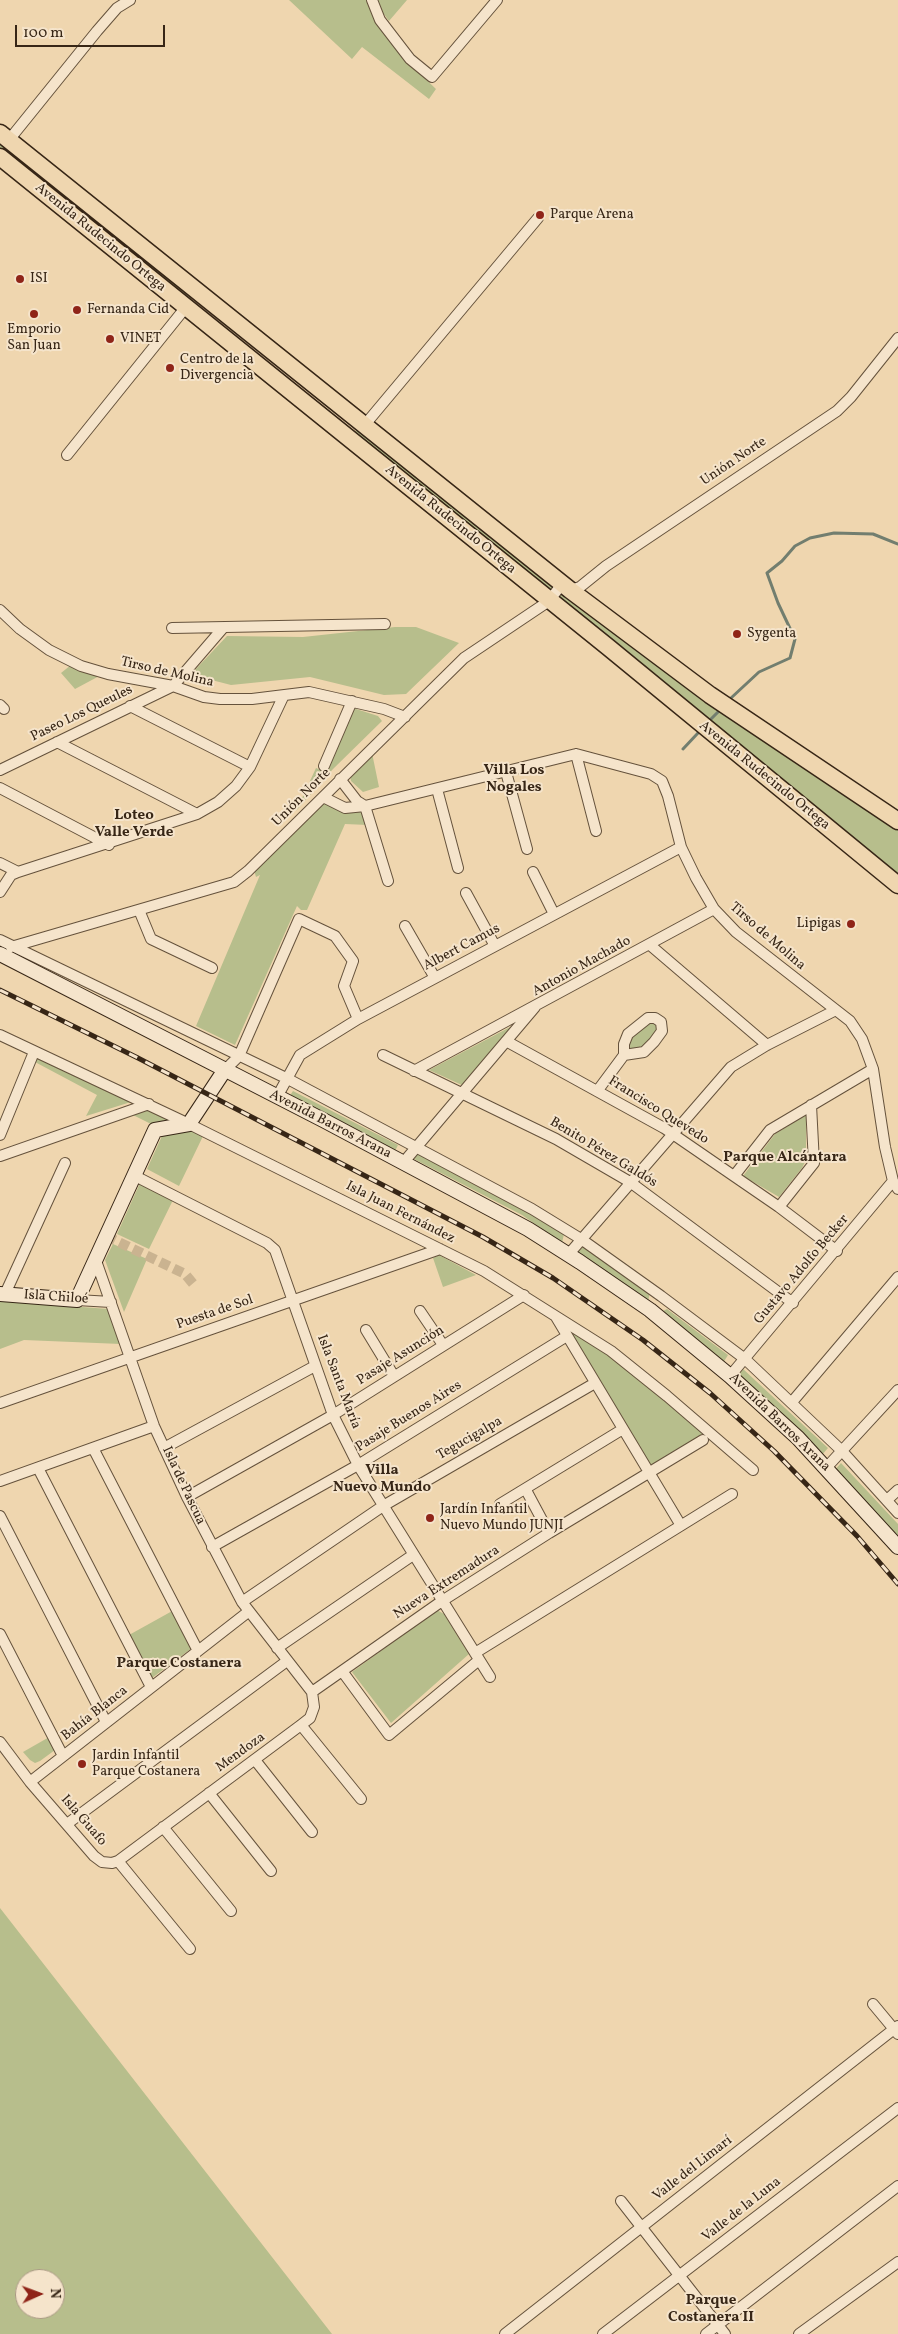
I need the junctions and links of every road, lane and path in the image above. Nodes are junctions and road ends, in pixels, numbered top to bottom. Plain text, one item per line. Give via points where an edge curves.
1 (130, 0) edge
2 (372, 0) edge
3 (496, 0) edge
4 (4, 136) edge
5 (0, 157) edge
6 (538, 218) dead end
7 (186, 307) junction
8 (221, 312) junction
9 (898, 338) edge
10 (326, 421) junction
11 (363, 427) junction
12 (67, 455) dead end
13 (566, 587) junction
14 (549, 601) junction
15 (0, 610) edge
16 (385, 624) dead end
17 (172, 628) dead end
18 (224, 628) junction
19 (173, 686) junction
20 (284, 695) junction
21 (352, 701) junction
22 (130, 706) junction
23 (405, 717) junction
24 (57, 742) junction
25 (576, 754) junction
26 (324, 766) dead end
27 (250, 767) junction
28 (0, 770) edge
29 (506, 772) junction
30 (340, 779) junction
31 (0, 788) edge
32 (437, 790) junction
33 (324, 797) junction
34 (365, 806) junction
35 (197, 814) junction
36 (898, 821) edge
37 (596, 831) dead end
38 (108, 844) junction
39 (682, 847) junction
40 (527, 849) dead end
41 (0, 863) edge
42 (458, 868) dead end
43 (18, 872) junction
44 (533, 872) dead end
45 (388, 881) dead end
46 (898, 885) edge
47 (0, 892) edge
48 (466, 893) dead end
49 (714, 908) junction
50 (139, 910) junction
51 (554, 914) junction
52 (405, 926) dead end
53 (38, 939) junction
54 (0, 943) edge
55 (650, 945) junction
56 (495, 946) junction
57 (14, 947) junction
58 (13, 961) junction
59 (44, 962) junction
60 (212, 968) dead end
61 (435, 978) junction
62 (540, 1002) junction
63 (834, 1010) junction
64 (358, 1018) junction
65 (0, 1035) edge
66 (506, 1042) junction
67 (766, 1045) junction
68 (34, 1052) junction
69 (383, 1055) dead end
70 (624, 1055) dead end
71 (239, 1056) junction
72 (873, 1069) junction
73 (224, 1071) junction
74 (414, 1071) junction
75 (288, 1079) junction
76 (598, 1090) junction
77 (462, 1094) junction
78 (277, 1097) junction
79 (149, 1104) junction
80 (810, 1105) junction
81 (190, 1124) junction
82 (0, 1135) edge
83 (674, 1135) junction
84 (417, 1147) junction
85 (0, 1156) edge
86 (65, 1163) dead end
87 (403, 1163) junction
88 (135, 1176) junction
89 (734, 1176) junction
90 (630, 1182) junction
91 (896, 1185) edge
92 (779, 1207) junction
93 (581, 1239) junction
94 (440, 1249) junction
95 (837, 1251) junction
96 (568, 1255) junction
97 (95, 1258) junction
98 (898, 1277) edge
99 (2, 1294) edge
100 (524, 1295) junction
101 (661, 1296) junction
102 (77, 1300) junction
103 (294, 1300) junction
104 (111, 1302) junction
105 (793, 1303) junction
106 (650, 1310) junction
107 (420, 1311) dead end
108 (554, 1315) junction
109 (366, 1330) dead end
110 (567, 1336) junction
111 (443, 1345) junction
112 (131, 1357) junction
113 (745, 1359) junction
114 (316, 1366) junction
115 (394, 1376) junction
116 (730, 1376) junction
117 (595, 1382) junction
118 (898, 1390) edge
119 (792, 1402) junction
120 (0, 1403) edge
121 (333, 1415) junction
122 (154, 1426) junction
123 (623, 1429) junction
124 (703, 1440) dead end
125 (93, 1448) junction
126 (164, 1448) junction
127 (842, 1451) junction
128 (358, 1465) junction
129 (38, 1468) junction
130 (826, 1468) junction
131 (752, 1470) dead end
132 (649, 1472) junction
133 (0, 1481) edge
134 (526, 1490) junction
135 (898, 1490) edge
136 (732, 1494) dead end
137 (187, 1496) junction
138 (887, 1500) junction
139 (500, 1504) dead end
140 (383, 1506) junction
141 (898, 1512) edge
142 (0, 1516) edge
143 (680, 1524) junction
144 (549, 1533) junction
145 (212, 1547) junction
146 (898, 1547) edge
147 (413, 1555) junction
148 (442, 1601) junction
149 (242, 1602) junction
150 (248, 1612) junction
151 (0, 1634) edge
152 (277, 1648) junction
153 (198, 1650) junction
154 (477, 1656) junction
155 (287, 1661) junction
156 (342, 1671) junction
157 (490, 1677) dead end
158 (151, 1687) junction
159 (312, 1692) junction
160 (106, 1722) junction
161 (302, 1726) junction
162 (0, 1742) edge
163 (63, 1756) junction
164 (255, 1760) junction
165 (30, 1782) junction
166 (209, 1793) junction
167 (361, 1799) dead end
168 (67, 1824) junction
169 (163, 1827) junction
170 (312, 1832) dead end
171 (118, 1861) junction
172 (271, 1871) dead end
173 (231, 1911) dead end
174 (190, 1949) dead end
175 (873, 2004) dead end
176 (897, 2030) edge
177 (898, 2108) edge
178 (898, 2186) edge
179 (621, 2200) dead end
180 (642, 2226) junction
181 (898, 2262) edge
182 (680, 2276) junction
183 (718, 2324) junction
184 (505, 2334) edge
185 (603, 2334) edge
186 (706, 2334) edge
187 (725, 2334) edge
188 (799, 2334) edge

1 - 4 street via 117,8 97,30 13,135
2 - 3 street via 380,20 404,51 432,77
4 - 8 main road, Avenida Rudecindo Ortega
5 - 7 main road, Avenida Rudecindo Ortega
6 - 11 street
7 - 8 main road
7 - 10 main road, Avenida Rudecindo Ortega
7 - 12 street
8 - 11 main road, Avenida Rudecindo Ortega
9 - 13 street, Unión Norte via 837,411 687,510 580,587
10 - 11 main road via 343,428
10 - 14 main road, Avenida Rudecindo Ortega
11 - 13 main road, Avenida Rudecindo Ortega
13 - 14 street, Unión Norte
13 - 36 main road, Avenida Rudecindo Ortega via 710,695
14 - 23 street, Unión Norte via 464,658
14 - 46 main road, Avenida Rudecindo Ortega
15 - 19 street, Tirso de Molina via 34,640 81,666
16 - 18 street
17 - 18 street
18 - 19 street, Paseo Los Queules
19 - 20 street, Tirso de Molina via 220,699
19 - 22 street, Paseo Los Queules
20 - 21 street, Tirso de Molina via 309,692
20 - 27 street
21 - 23 street, Tirso de Molina
21 - 26 street
22 - 24 street, Paseo Los Queules
22 - 27 street
23 - 30 street, Unión Norte
24 - 28 street, Paseo Los Queules
24 - 35 street
25 - 29 street, Tirso de Molina
25 - 37 street
25 - 39 street, Tirso de Molina via 650,774 662,781
27 - 35 street via 228,794
29 - 32 street, Tirso de Molina
29 - 40 street
30 - 33 street, Unión Norte
30 - 34 street
31 - 38 street
32 - 34 street, Tirso de Molina
32 - 42 street
33 - 34 street, Tirso de Molina via 345,808
33 - 50 street, Unión Norte via 234,882
34 - 45 street
35 - 38 street
38 - 43 street
39 - 49 street, Tirso de Molina
39 - 51 street, Albert Camus
41 - 43 street
43 - 47 street
44 - 51 street
48 - 56 street
49 - 55 street, Antonio Machado
49 - 63 street, Tirso de Molina via 736,932
50 - 53 street, Unión Norte
50 - 60 street via 151,939
51 - 56 street, Albert Camus
52 - 61 street
53 - 57 street, Unión Norte
53 - 59 street via 39,954
54 - 57 street, Avenida Barros Arana
54 - 58 main road, Avenida Barros Arana
55 - 62 street, Antonio Machado
55 - 67 street
56 - 61 street, Albert Camus
57 - 58 street
57 - 59 street, Avenida Barros Arana
58 - 73 main road, Avenida Barros Arana
59 - 71 street, Avenida Barros Arana
61 - 64 street, Albert Camus
62 - 66 street, Antonio Machado
62 - 74 street
63 - 67 street
63 - 72 street, Tirso de Molina via 850,1021 862,1039
64 - 71 street via 344,986 353,961 335,936 299,918
64 - 75 street, Albert Camus via 300,1055
65 - 68 street, Isla Juan Fernández
66 - 76 street, Francisco Quevedo
66 - 77 street, Antonio Machado
67 - 83 street via 731,1067
68 - 79 street, Isla Juan Fernández
68 - 82 street
69 - 74 street, Benito Pérez Galdós
70 - 76 street
71 - 73 street
71 - 75 street, Avenida Barros Arana
72 - 80 street
72 - 91 street, Tirso de Molina
73 - 78 main road, Avenida Barros Arana
73 - 81 main road
74 - 77 street, Benito Pérez Galdós
75 - 78 street, Albert Camus
75 - 84 street, Avenida Barros Arana
76 - 83 street, Francisco Quevedo
77 - 84 street, Antonio Machado
77 - 90 street, Benito Pérez Galdós via 556,1139
78 - 87 main road, Avenida Barros Arana
79 - 81 street, Isla Juan Fernández
79 - 85 street
80 - 89 street via 770,1130
80 - 92 street via 814,1163
81 - 88 main road via 155,1130
81 - 94 street, Isla Juan Fernández
83 - 89 street, Francisco Quevedo
83 - 90 street
84 - 87 street, Antonio Machado
84 - 93 street, Avenida Barros Arana
86 - 99 street
87 - 96 main road, Avenida Barros Arana via 528,1229
88 - 97 main road
88 - 103 street, Isla Santa María via 271,1246 279,1258
89 - 92 street, Francisco Quevedo
90 - 93 street
90 - 105 street, Benito Pérez Galdós
91 - 95 street, Gustavo Adolfo Becker
92 - 95 street, Francisco Quevedo
93 - 96 street
93 - 101 street, Avenida Barros Arana
94 - 100 street, Isla Juan Fernández
94 - 103 street, Puesta de Sol
95 - 105 street, Gustavo Adolfo Becker
96 - 106 main road, Avenida Barros Arana
97 - 102 main road
97 - 104 street, Isla de Pascua
98 - 119 street
99 - 102 main road, Isla Chiloé
100 - 108 street, Isla Juan Fernández
100 - 111 street, Pasaje Asunción
101 - 106 street
101 - 113 street, Avenida Barros Arana
102 - 104 street, Isla Chiloé
103 - 112 street, Puesta de Sol
103 - 114 street, Isla Santa María
104 - 112 street, Isla de Pascua
105 - 113 street, Gustavo Adolfo Becker
106 - 116 main road, Avenida Barros Arana
107 - 111 street
108 - 110 street
108 - 131 street, Isla Juan Fernández via 611,1351
109 - 115 street
110 - 117 street
110 - 128 street, Pasaje Buenos Aires
111 - 115 street, Pasaje Asunción
112 - 120 street, Puesta de Sol
112 - 122 street, Isla de Pascua
113 - 116 street, Gustavo Adolfo Becker
113 - 119 street, Avenida Barros Arana
114 - 121 street, Isla Santa María
114 - 126 street
115 - 121 street, Pasaje Asunción
116 - 130 main road, Avenida Barros Arana
117 - 123 street
117 - 140 street, Tegucigalpa
118 - 127 street
119 - 127 street, Avenida Barros Arana
121 - 128 street, Isla Santa María
121 - 137 street, Pasaje Asunción
122 - 125 street
122 - 126 street, Isla de Pascua
123 - 132 street
123 - 134 street
124 - 132 street, Nueva Extremadura
125 - 129 street
125 - 153 street
126 - 137 street, Isla de Pascua
127 - 130 street
127 - 138 street, Avenida Barros Arana
128 - 140 street, Isla Santa María
128 - 145 street, Pasaje Buenos Aires
129 - 133 street
129 - 158 street
130 - 146 main road, Avenida Barros Arana
132 - 143 street
132 - 144 street, Nueva Extremadura
134 - 139 street
134 - 144 street
135 - 138 street
136 - 143 street
137 - 145 street, Isla de Pascua
138 - 141 street, Avenida Barros Arana
140 - 147 street, Isla Santa María
140 - 149 street, Tegucigalpa
142 - 160 street
143 - 154 street
144 - 148 street, Nueva Extremadura
145 - 149 street, Isla de Pascua
147 - 148 street, Isla Santa María
147 - 152 street
148 - 154 street, Isla Santa María
148 - 156 street, Nueva Extremadura
149 - 150 street, Isla de Pascua
150 - 152 street, Isla de Pascua
150 - 153 street, Bahía Blanca
151 - 163 street
152 - 155 street, Isla de Pascua
153 - 158 street, Bahía Blanca
154 - 156 street via 389,1735
154 - 157 street, Isla Santa María
155 - 159 street, Isla de Pascua
155 - 168 street
156 - 159 street, Nueva Extremadura
158 - 160 street, Bahía Blanca
159 - 161 street, Mendoza via 315,1702 313,1713
160 - 163 street, Bahía Blanca
161 - 164 street, Mendoza
161 - 167 street
162 - 165 street, Isla Guafo
163 - 165 street, Bahía Blanca
164 - 166 street, Mendoza
164 - 170 street
165 - 168 street, Isla Guafo
166 - 169 street, Mendoza
166 - 172 street
168 - 171 street, Isla Guafo via 98,1860 107,1863
169 - 171 street, Mendoza
169 - 173 street
171 - 174 street
175 - 176 street
176 - 180 street, Valle del Limarí
177 - 182 street, Valle de la Luna
178 - 183 street
179 - 180 street
180 - 182 street
180 - 184 street, Valle del Limarí
181 - 188 street
182 - 183 street
182 - 185 street, Valle de la Luna
183 - 186 street
183 - 187 street

